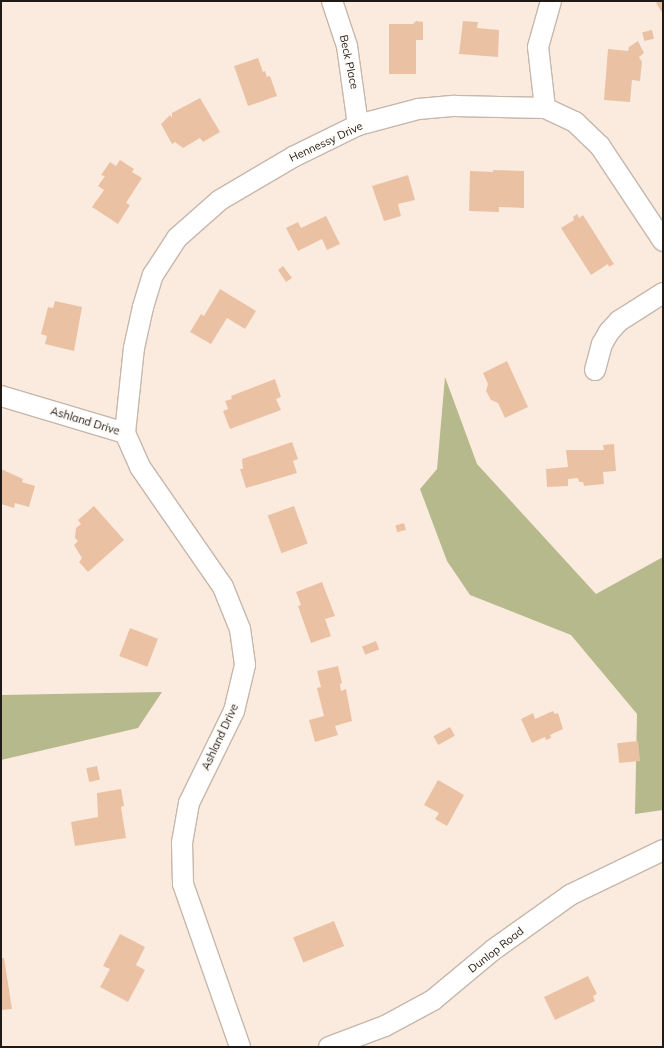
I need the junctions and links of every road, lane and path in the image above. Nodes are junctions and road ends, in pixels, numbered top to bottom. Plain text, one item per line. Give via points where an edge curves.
1 (332, 1) edge
2 (551, 1) edge
3 (545, 108) junction
4 (358, 125) junction
5 (663, 241) edge
6 (663, 293) edge
7 (595, 370) dead end
8 (1, 396) edge
9 (125, 433) junction
10 (663, 850) edge
11 (240, 1047) edge
12 (329, 1047) edge

1 - 4 street, Beck Place via 347,46
2 - 3 street via 538,47
3 - 4 street, Hennessy Drive via 455,106 418,110
3 - 5 street, Hennessy Drive via 575,122 600,146
4 - 9 street, Hennessy Drive via 293,157 220,200 177,238 153,275 143,307 133,355
6 - 7 street via 619,321 609,332 602,344
8 - 9 street, Ashland Drive
9 - 11 street, Ashland Drive via 140,467 223,587 240,629 245,665 234,711 189,803 182,842 183,884
10 - 12 street, Dunlop Road via 570,895 493,950 433,1000 385,1026

